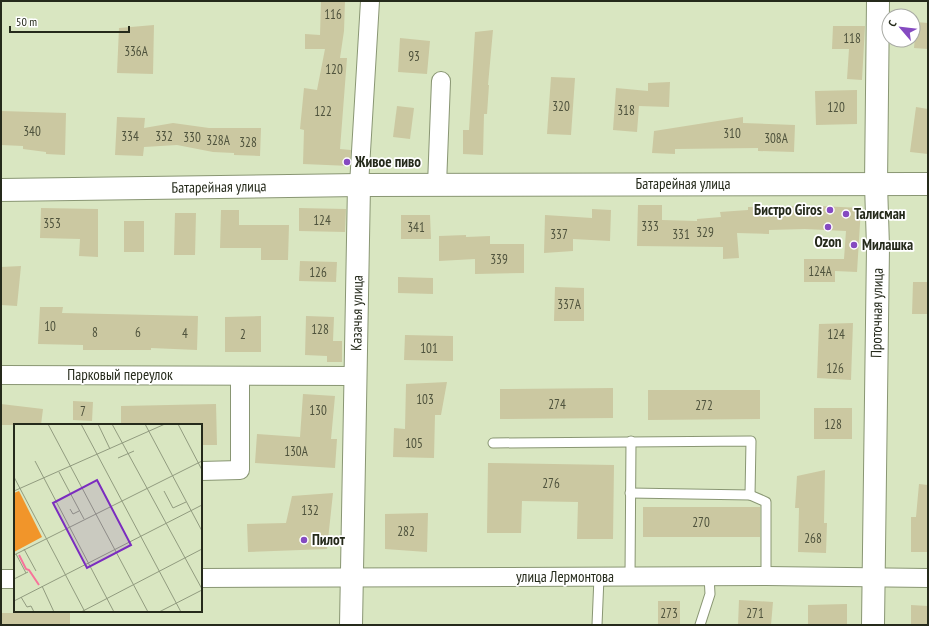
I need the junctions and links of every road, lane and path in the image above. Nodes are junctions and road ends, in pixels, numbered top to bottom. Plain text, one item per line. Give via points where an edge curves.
1 (370, 1) edge
2 (878, 1) edge
3 (441, 82) dead end
4 (876, 184) junction
5 (928, 184) edge
6 (359, 185) junction
7 (437, 185) junction
8 (1, 190) edge
9 (1, 375) edge
10 (240, 376) junction
11 (357, 376) junction
12 (630, 441) junction
13 (493, 443) dead end
14 (202, 471) edge
15 (630, 493) junction
16 (750, 495) junction
17 (709, 576) junction
18 (766, 576) junction
19 (599, 577) junction
20 (630, 577) junction
21 (202, 578) edge
22 (352, 578) junction
23 (873, 578) junction
24 (928, 578) edge
25 (1, 579) edge
26 (14, 579) edge
27 (351, 625) edge
28 (597, 625) edge
29 (700, 625) edge
30 (873, 625) edge

1 - 6 street, Казачья улица
2 - 4 street, Проточная улица
3 - 7 street
4 - 5 street, Батарейная улица
4 - 7 street, Батарейная улица
4 - 23 street, Проточная улица via 878,247
6 - 7 street, Батарейная улица
6 - 8 street, Батарейная улица
6 - 11 street, Казачья улица
9 - 10 street, Парковый переулок
10 - 11 street, Парковый переулок
10 - 14 street via 240,470
11 - 22 street, Казачья улица
12 - 13 lane
12 - 15 lane
12 - 16 lane via 751,441
15 - 16 lane
15 - 20 lane
16 - 18 lane via 766,502
17 - 18 street, улица Лермонтова
17 - 20 street, улица Лермонтова
17 - 29 lane via 710,594
18 - 23 street, улица Лермонтова
19 - 20 street, улица Лермонтова
19 - 22 street, улица Лермонтова
19 - 28 lane
21 - 22 street, улица Лермонтова
22 - 27 street, Казачья улица
23 - 24 street, улица Лермонтова
23 - 30 street, Проточная улица
25 - 26 street

